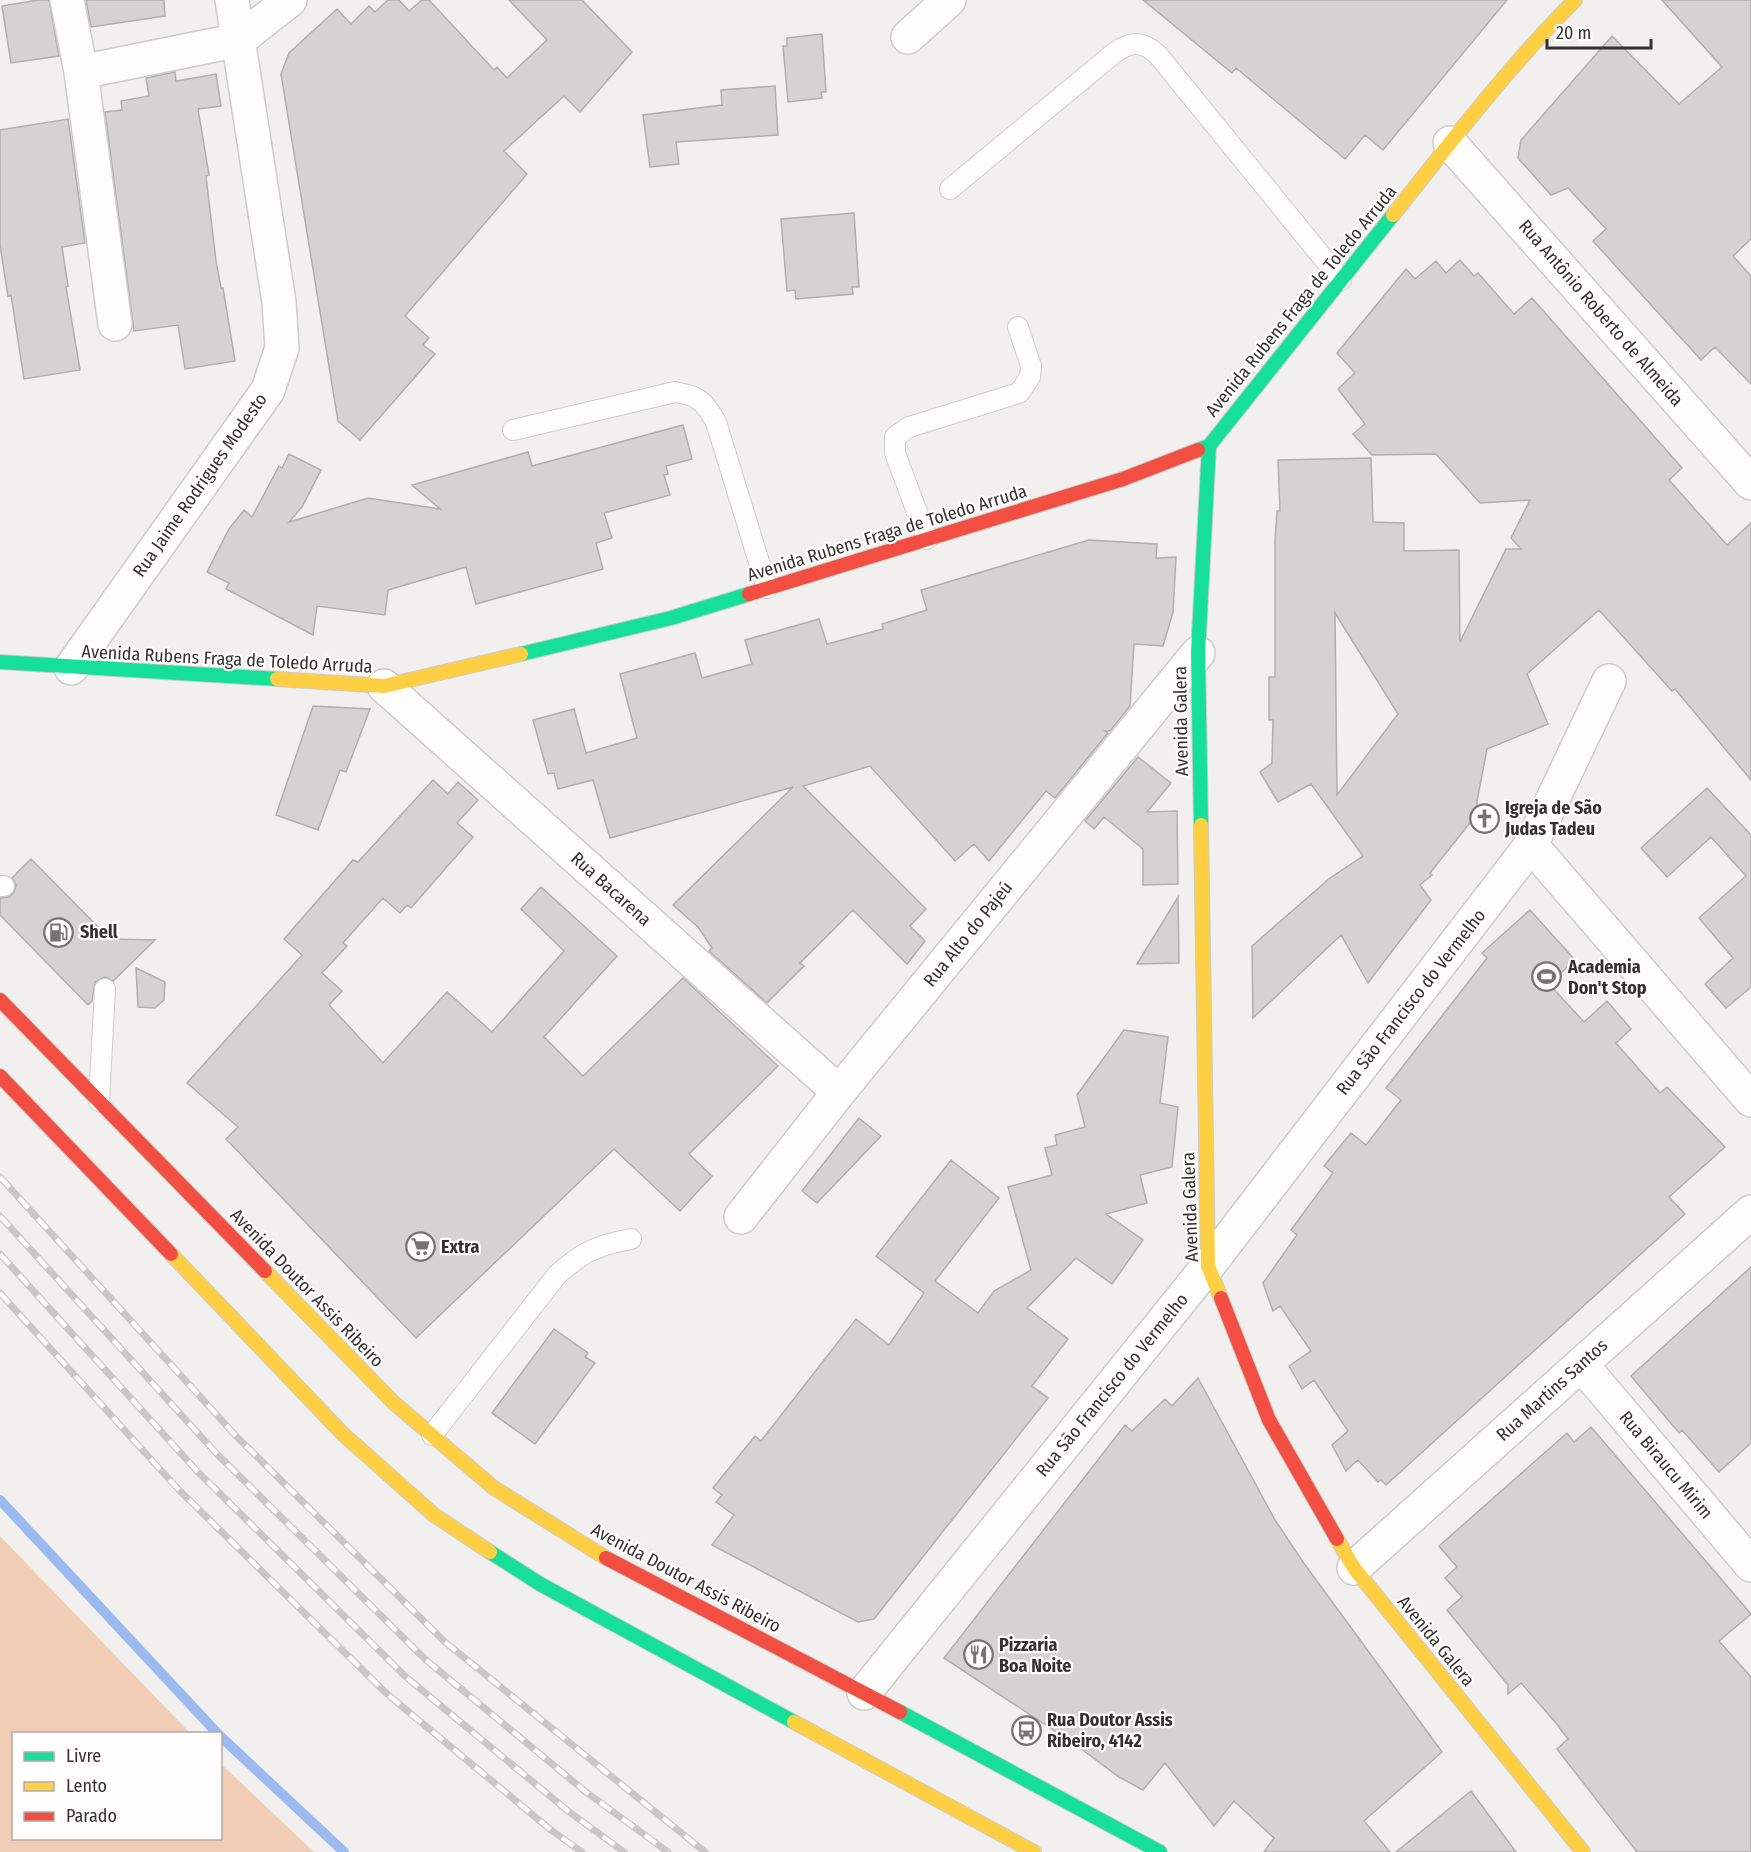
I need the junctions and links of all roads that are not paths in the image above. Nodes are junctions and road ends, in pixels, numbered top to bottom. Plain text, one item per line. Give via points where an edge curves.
1 (67, 0) edge
2 (232, 0) edge
3 (290, 0) edge
4 (950, 0) edge
5 (1575, 0) edge
6 (908, 37) dead end
7 (239, 40) junction
8 (81, 72) junction
9 (1450, 143) junction
10 (950, 189) dead end
11 (1341, 280) junction
12 (115, 324) dead end
13 (1018, 327) dead end
14 (513, 430) dead end
15 (1209, 446) junction
16 (1751, 483) edge
17 (927, 539) junction
18 (767, 588) junction
19 (1198, 653) junction
20 (0, 662) edge
21 (71, 668) junction
22 (1609, 681) dead end
23 (384, 686) junction
24 (1531, 845) junction
25 (105, 989) dead end
26 (0, 1000) edge
27 (0, 1076) edge
28 (839, 1092) junction
29 (1751, 1100) edge
30 (99, 1101) junction
31 (1751, 1212) edge
32 (741, 1217) dead end
33 (631, 1239) dead end
34 (1208, 1266) junction
35 (1581, 1364) junction
36 (432, 1435) junction
37 (1751, 1565) edge
38 (1354, 1568) junction
39 (864, 1693) junction
40 (1034, 1852) edge
41 (1160, 1852) edge
42 (1582, 1852) edge

1 - 8 street
2 - 7 street, Rua Jaime Rodrigues Modesto
3 - 7 street
4 - 6 street
5 - 9 street, Avenida Rubens Fraga de Toledo Arruda
7 - 8 street
7 - 21 street, Rua Jaime Rodrigues Modesto via 279,302 282,348 268,390
8 - 12 street
9 - 11 street, Avenida Rubens Fraga de Toledo Arruda
9 - 16 street, Rua Antônio Roberto de Almeida
10 - 11 lane via 1124,45 1137,42 1158,55
11 - 15 street, Avenida Rubens Fraga de Toledo Arruda
13 - 17 lane via 1031,366 1030,377 1018,393 909,427 895,437 895,453
14 - 18 lane via 675,392 695,396 716,422
15 - 17 street, Avenida Rubens Fraga de Toledo Arruda via 1123,478
15 - 19 street, Avenida Galera
17 - 18 street, Avenida Rubens Fraga de Toledo Arruda
18 - 23 street, Avenida Rubens Fraga de Toledo Arruda via 671,618
19 - 28 street, Rua Alto do Pajeú
19 - 34 street, Avenida Galera
20 - 21 street, Avenida Rubens Fraga de Toledo Arruda
21 - 23 street, Avenida Rubens Fraga de Toledo Arruda
22 - 24 street, Rua São Francisco do Vermelho
23 - 28 street, Rua Bacarena
24 - 29 street
24 - 34 street, Rua São Francisco do Vermelho
25 - 30 lane
26 - 30 street, Avenida Doutor Assis Ribeiro
27 - 40 street via 343,1434 434,1515 540,1584
28 - 32 street, Rua Alto do Pajeú
30 - 36 street, Avenida Doutor Assis Ribeiro via 394,1403
31 - 35 street, Rua Martins Santos
33 - 36 lane via 602,1244 576,1257 557,1275
34 - 38 street, Avenida Galera via 1269,1420
34 - 39 street, Rua São Francisco do Vermelho
35 - 37 street, Rua Biraucu Mirim
35 - 38 street, Rua Martins Santos
36 - 39 street, Avenida Doutor Assis Ribeiro via 494,1488 624,1569
38 - 42 street, Avenida Galera
39 - 41 street, Avenida Doutor Assis Ribeiro

